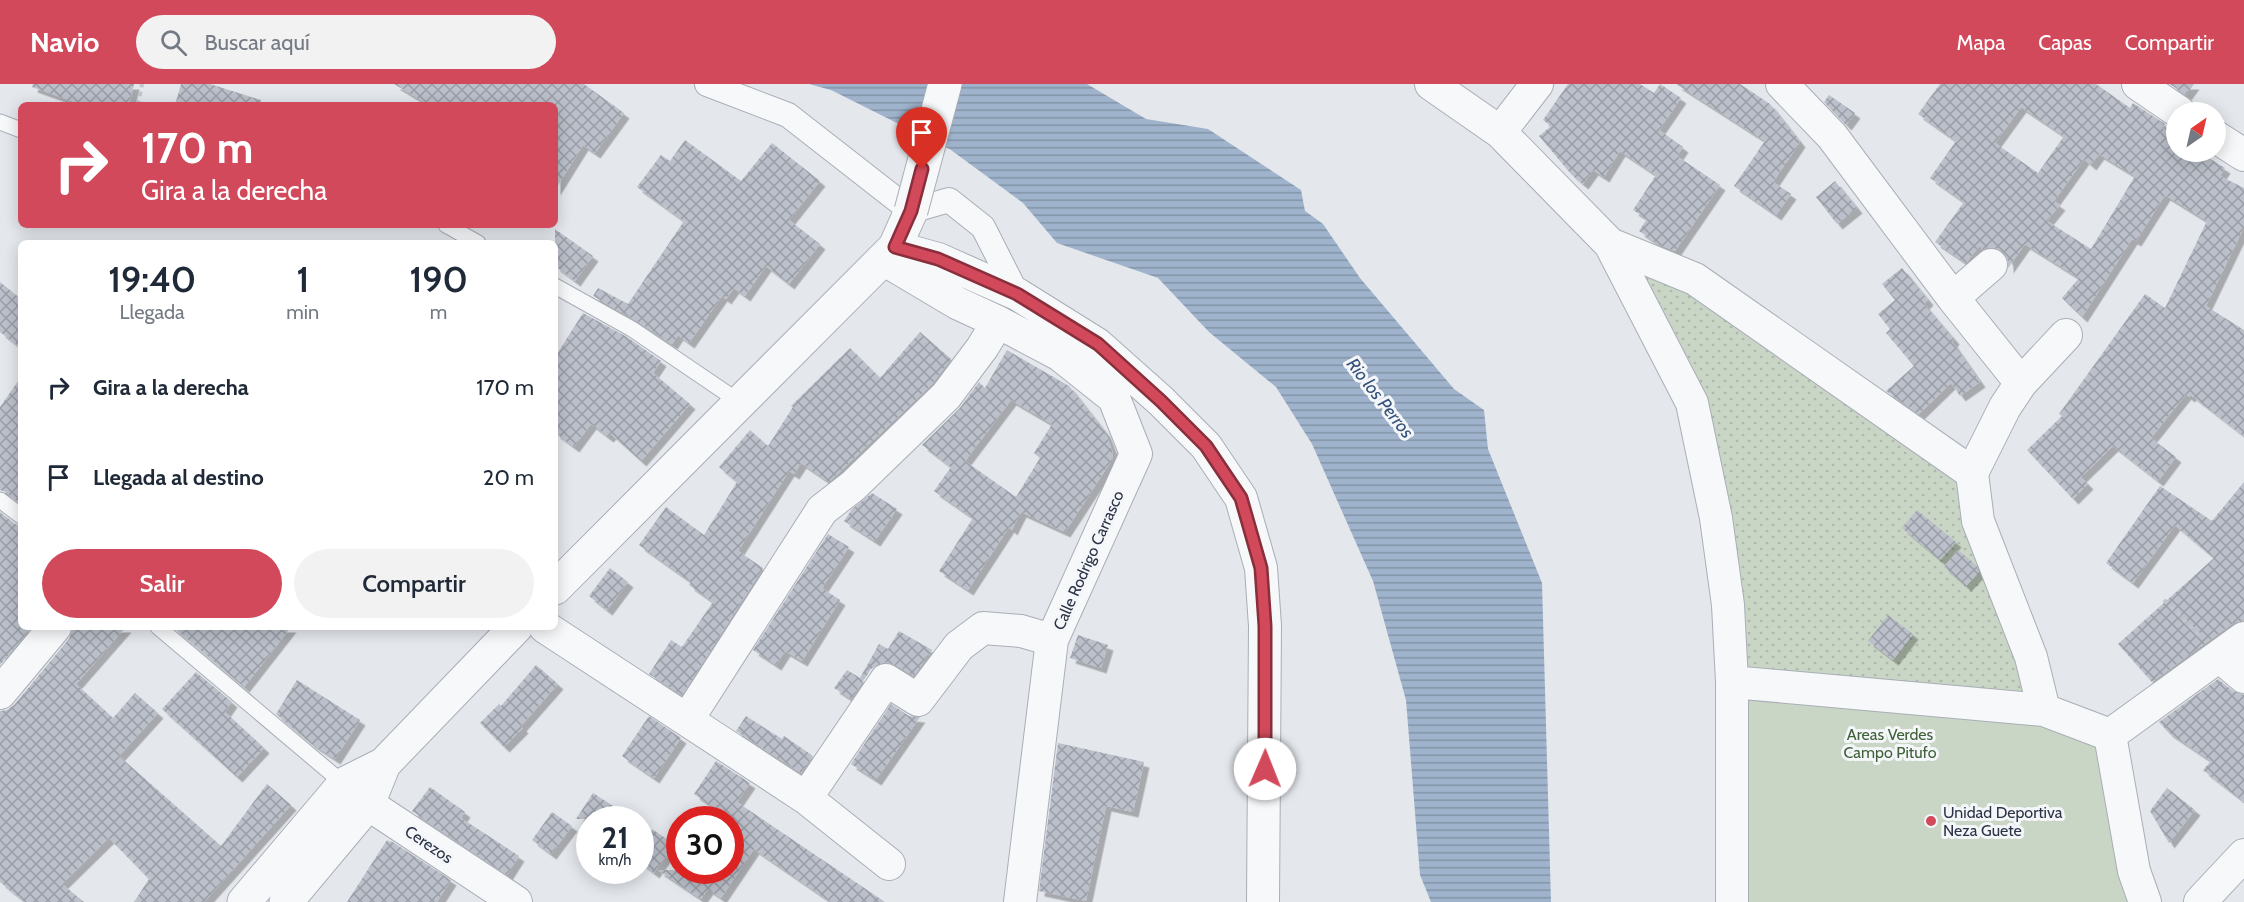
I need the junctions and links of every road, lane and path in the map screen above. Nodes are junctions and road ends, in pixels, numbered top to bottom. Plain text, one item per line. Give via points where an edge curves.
1 (142, 84) edge
2 (707, 84) edge
3 (945, 84) edge
4 (1431, 84) edge
5 (1537, 84) edge
6 (1782, 84) edge
7 (2138, 84) edge
8 (139, 102) edge
9 (2166, 103) edge
10 (0, 122) edge
11 (18, 129) edge
12 (1500, 132) junction
13 (2226, 144) edge
14 (2244, 156) edge
15 (911, 211) junction
16 (451, 228) edge
17 (473, 240) edge
18 (1610, 244) junction
19 (889, 253) junction
20 (1991, 265) dead end
21 (558, 288) edge
22 (1017, 294) junction
23 (1953, 298) junction
24 (998, 322) junction
25 (2066, 335) dead end
26 (2021, 382) junction
27 (741, 403) junction
28 (1972, 473) junction
29 (0, 500) edge
30 (18, 514) edge
31 (558, 585) edge
32 (2164, 600) dead end
33 (52, 630) edge
34 (162, 630) edge
35 (513, 630) edge
36 (550, 630) edge
37 (2244, 638) edge
38 (1052, 640) junction
39 (2219, 656) junction
40 (2244, 677) edge
41 (1732, 682) junction
42 (2, 686) edge
43 (2044, 710) junction
44 (687, 720) junction
45 (2110, 735) junction
46 (356, 794) junction
47 (806, 798) junction
48 (2244, 855) edge
49 (889, 864) dead end
50 (244, 902) edge
51 (286, 902) edge
52 (516, 902) edge
53 (1020, 902) edge
54 (1263, 902) edge
55 (1732, 902) edge
56 (2145, 902) edge
57 (2200, 902) edge

1 - 8 path
2 - 15 street via 788,115
3 - 15 street, bridge
4 - 12 street
5 - 12 street
6 - 23 street via 1832,136
7 - 9 street
10 - 11 lane
12 - 18 street
13 - 14 street
15 - 19 street
15 - 22 street via 949,200 983,227
16 - 17 lane
18 - 28 street via 1695,279
18 - 41 street via 1692,403 1716,518 1728,605
19 - 22 street via 938,259
19 - 24 street, Calle Rodrigo Carrasco via 957,303
19 - 27 street
20 - 23 street
21 - 27 lane via 632,329
22 - 54 street via 1098,344 1161,401 1206,446 1241,498 1261,568 1265,626
23 - 26 street
24 - 38 street, Calle Rodrigo Carrasco via 1060,356 1114,398 1136,454
24 - 44 street via 946,396 853,486 822,510
25 - 26 street
26 - 28 street
27 - 31 street
28 - 43 street via 1978,521 2031,657
29 - 30 lane
32 - 39 path
33 - 42 street
34 - 46 lane
35 - 46 street
36 - 44 street
37 - 39 street
38 - 47 street via 1021,631 983,628 959,646 918,700 886,680
38 - 53 street, Calle Rodrigo Carrasco
39 - 40 street
39 - 45 street
41 - 43 street
41 - 55 street
43 - 45 street
44 - 47 street
45 - 56 street via 2134,871
46 - 50 street
46 - 51 street
46 - 52 street, Cerezos
47 - 49 street
48 - 57 street

